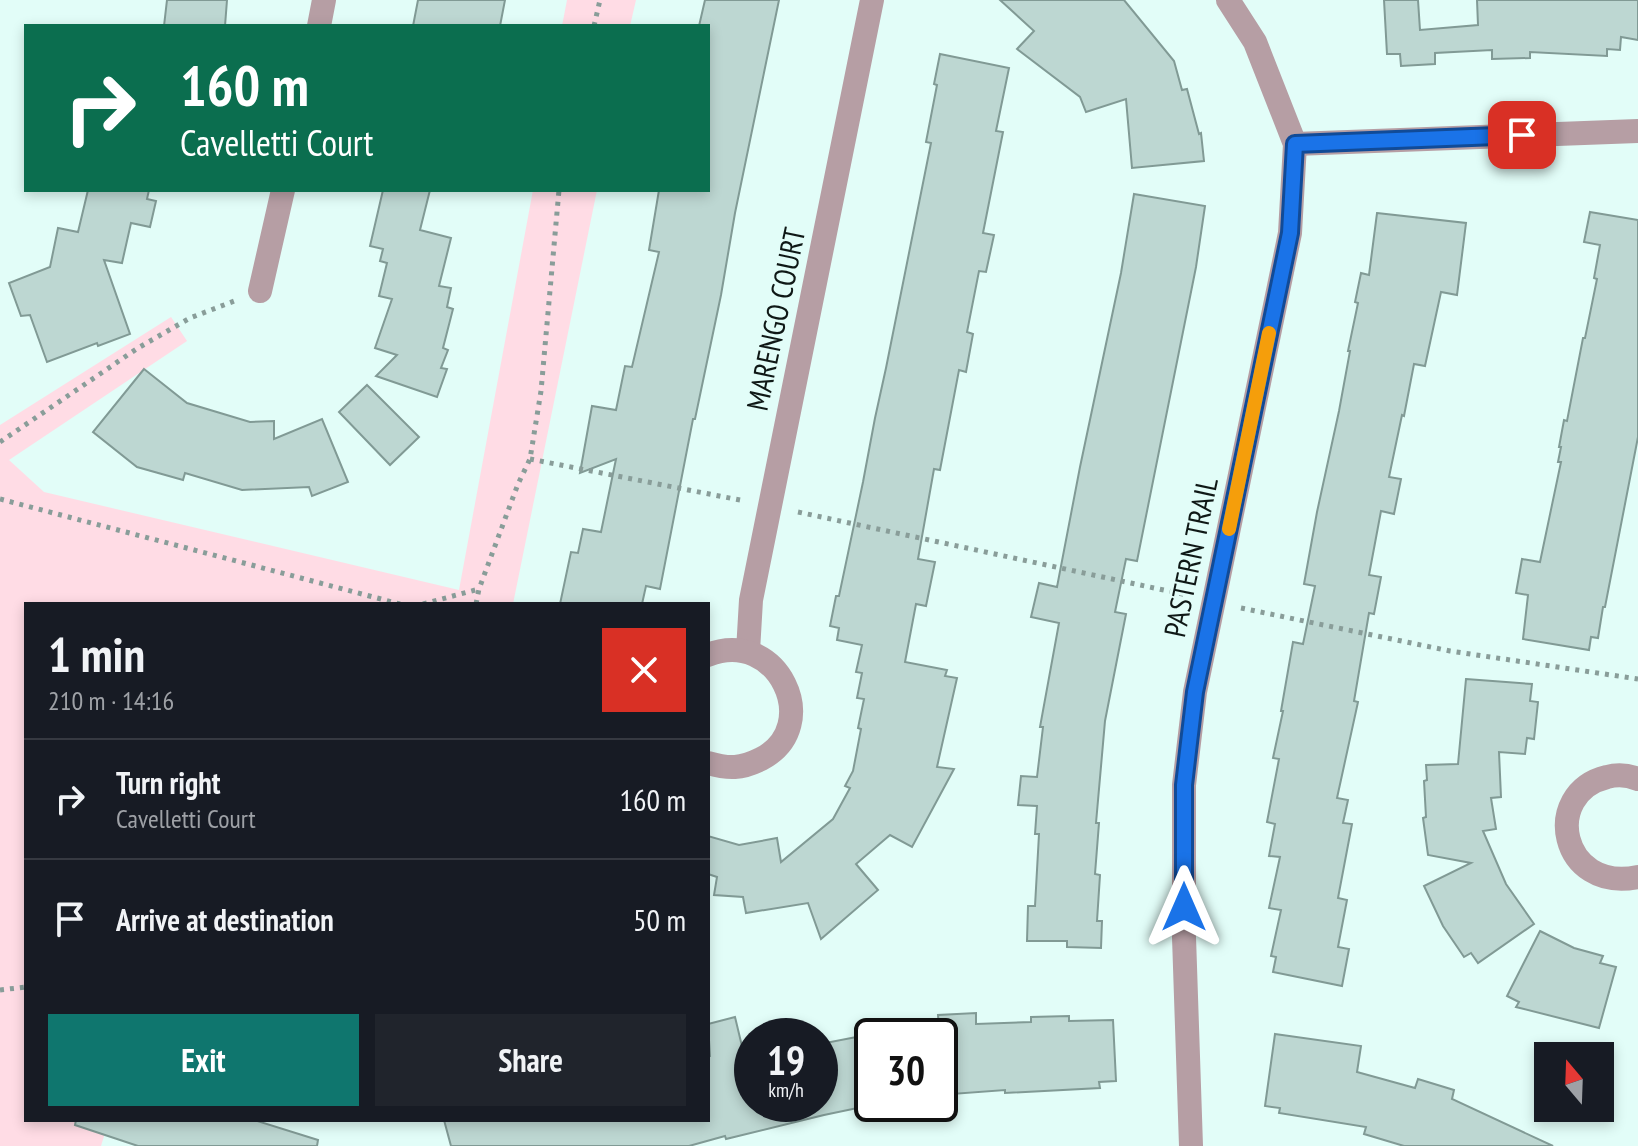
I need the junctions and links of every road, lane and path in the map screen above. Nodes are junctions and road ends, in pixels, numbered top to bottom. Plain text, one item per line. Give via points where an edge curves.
1 (324, 0) edge
2 (600, 0) edge
3 (872, 0) edge
4 (1228, 0) edge
5 (319, 24) edge
6 (594, 24) edge
7 (1638, 131) edge
8 (1295, 144) junction
9 (283, 192) edge
10 (559, 192) edge
11 (260, 291) joint
12 (0, 442) edge
13 (530, 459) junction
14 (0, 499) edge
15 (745, 501) dead end
16 (792, 511) dead end
17 (479, 589) junction
18 (1188, 595) dead end
19 (392, 602) edge
20 (430, 602) edge
21 (476, 602) edge
22 (1240, 608) dead end
23 (748, 651) junction
24 (710, 654) edge
25 (1638, 679) edge
26 (710, 764) edge
27 (1638, 779) edge
28 (1638, 877) edge
29 (24, 987) edge
30 (0, 990) edge
31 (1191, 1146) edge

1 - 5 street
2 - 6 path
3 - 23 street, MARENGO COURT via 751,600
4 - 8 street, PASTERN TRAIL via 1255,42
7 - 8 street
8 - 31 street, PASTERN TRAIL via 1290,233 1195,692 1184,785
9 - 11 street
10 - 13 path
11 - 12 path via 177,325
13 - 15 path
13 - 17 path
14 - 19 path
16 - 18 path
17 - 20 path
17 - 21 path
22 - 25 path via 1450,651
23 - 24 street
23 - 26 street via 778,671 790,696 791,717 783,739 769,754 746,767
27 - 28 street via 1598,779 1572,804 1567,819 1574,854 1587,869 1603,877
29 - 30 path

